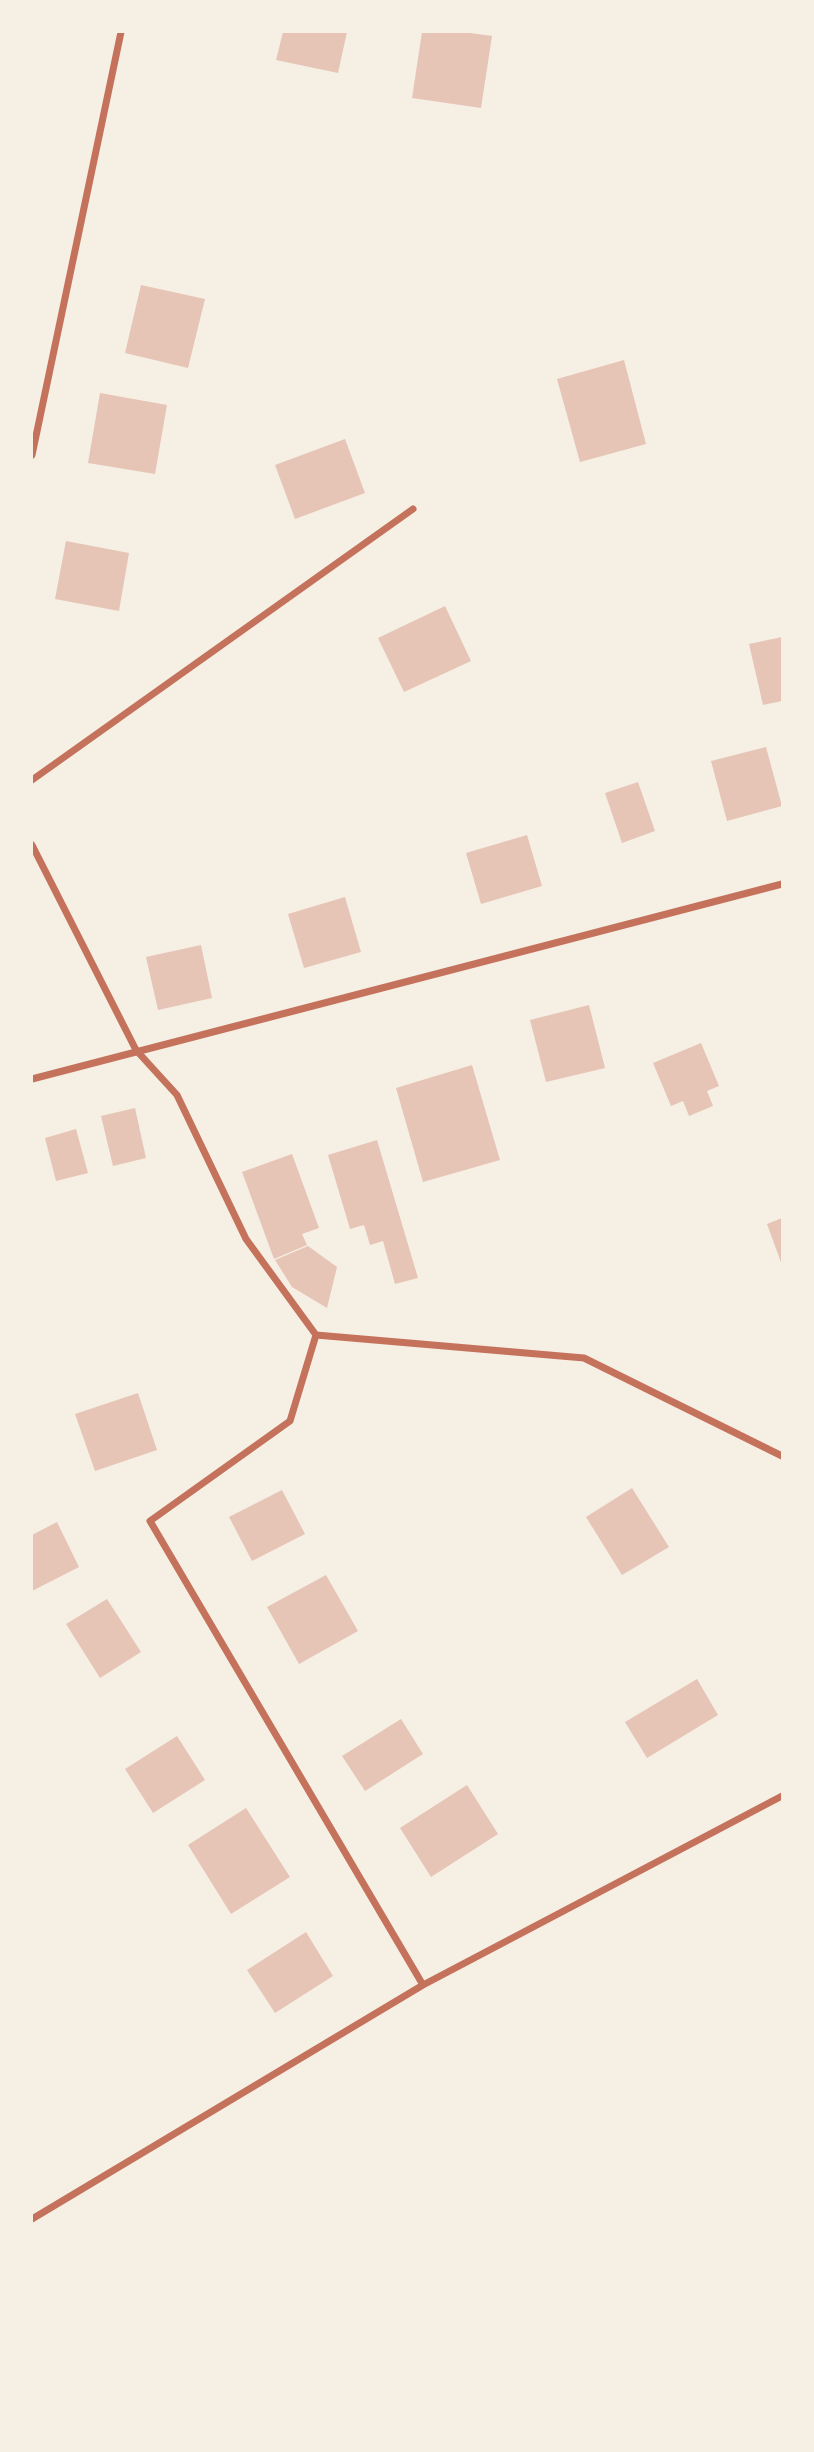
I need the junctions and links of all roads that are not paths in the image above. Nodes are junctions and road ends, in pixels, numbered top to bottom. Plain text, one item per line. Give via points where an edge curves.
1 (121, 32) edge
2 (32, 454) edge
3 (413, 509) dead end
4 (32, 780) edge
5 (32, 845) edge
6 (782, 884) edge
7 (136, 1050) junction
8 (32, 1079) edge
9 (316, 1335) junction
10 (782, 1456) edge
11 (782, 1796) edge
12 (423, 1984) junction
13 (32, 2219) edge

1 - 2 street
3 - 4 street
5 - 7 street
6 - 7 street
7 - 8 street
7 - 9 street via 177,1095 246,1239
9 - 10 street via 584,1358
9 - 12 street via 290,1421 150,1521
11 - 12 street
12 - 13 street

